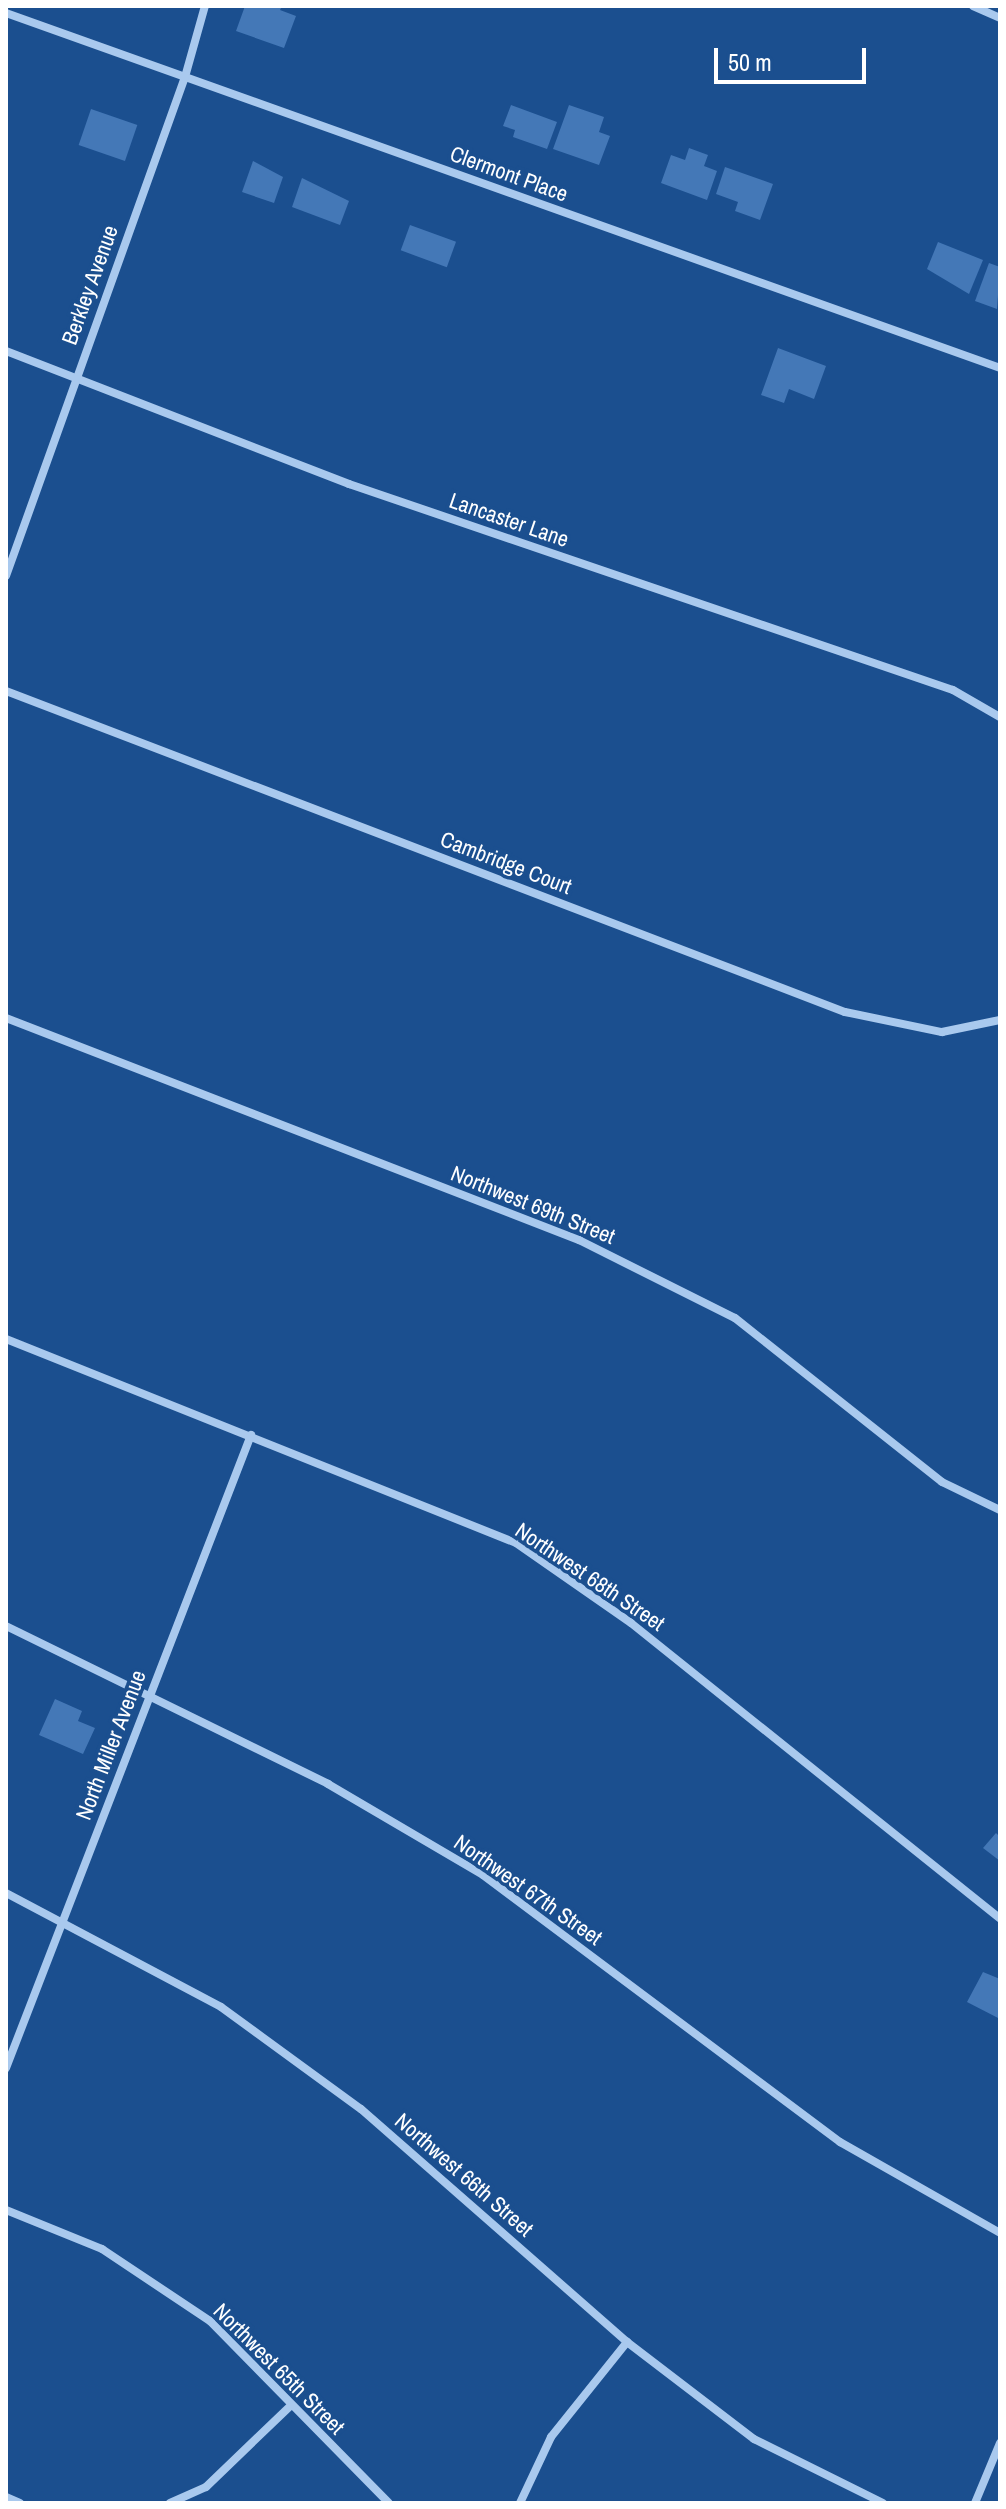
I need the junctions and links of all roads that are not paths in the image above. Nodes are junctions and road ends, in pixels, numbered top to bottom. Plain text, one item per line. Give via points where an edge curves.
1 (205, 6) edge
2 (973, 6) edge
3 (6, 13) edge
4 (1000, 18) edge
5 (185, 77) junction
6 (6, 351) edge
7 (1000, 368) edge
8 (76, 376) junction
9 (6, 576) edge
10 (6, 691) edge
11 (1000, 717) edge
12 (6, 1018) edge
13 (1000, 1020) edge
14 (6, 1339) edge
15 (251, 1435) junction
16 (1000, 1510) edge
17 (6, 1626) edge
18 (148, 1698) junction
19 (6, 1893) edge
20 (1000, 1919) edge
21 (62, 1921) junction
22 (6, 2068) edge
23 (6, 2210) edge
24 (1000, 2233) edge
25 (627, 2342) junction
26 (289, 2407) junction
27 (1000, 2443) edge
28 (6, 2497) edge
29 (20, 2503) edge
30 (170, 2503) edge
31 (389, 2503) edge
32 (520, 2503) edge
33 (883, 2503) edge
34 (975, 2503) edge

1 - 5 street, Berkley Avenue
2 - 4 street
3 - 5 street, Clermont Place
5 - 7 street, Clermont Place
5 - 8 street, Berkley Avenue
6 - 8 street, Lancaster Lane
8 - 9 street, Berkley Avenue
8 - 11 street, Lancaster Lane via 349,484 953,690
10 - 13 street, Cambridge Court via 845,1012 942,1032
12 - 16 street, Northwest 69th Street via 579,1240 721,1310 942,1482
14 - 15 street, Northwest 68th Street
15 - 18 street, North Miller Avenue
15 - 20 street, Northwest 68th Street via 516,1543 631,1623
17 - 18 street, Northwest 67th Street
18 - 21 street, North Miller Avenue
18 - 24 street, Northwest 67th Street via 328,1784 483,1875 840,2142
19 - 21 street, Northwest 66th Street
21 - 22 street, North Miller Avenue
21 - 25 street, Northwest 66th Street via 221,2007 361,2109
23 - 26 street, Northwest 65th Street via 102,2249 210,2321
25 - 32 street via 551,2437
25 - 33 street, Northwest 66th Street via 754,2439
26 - 30 street via 206,2487
26 - 31 street, Northwest 65th Street
27 - 34 street
28 - 29 street

